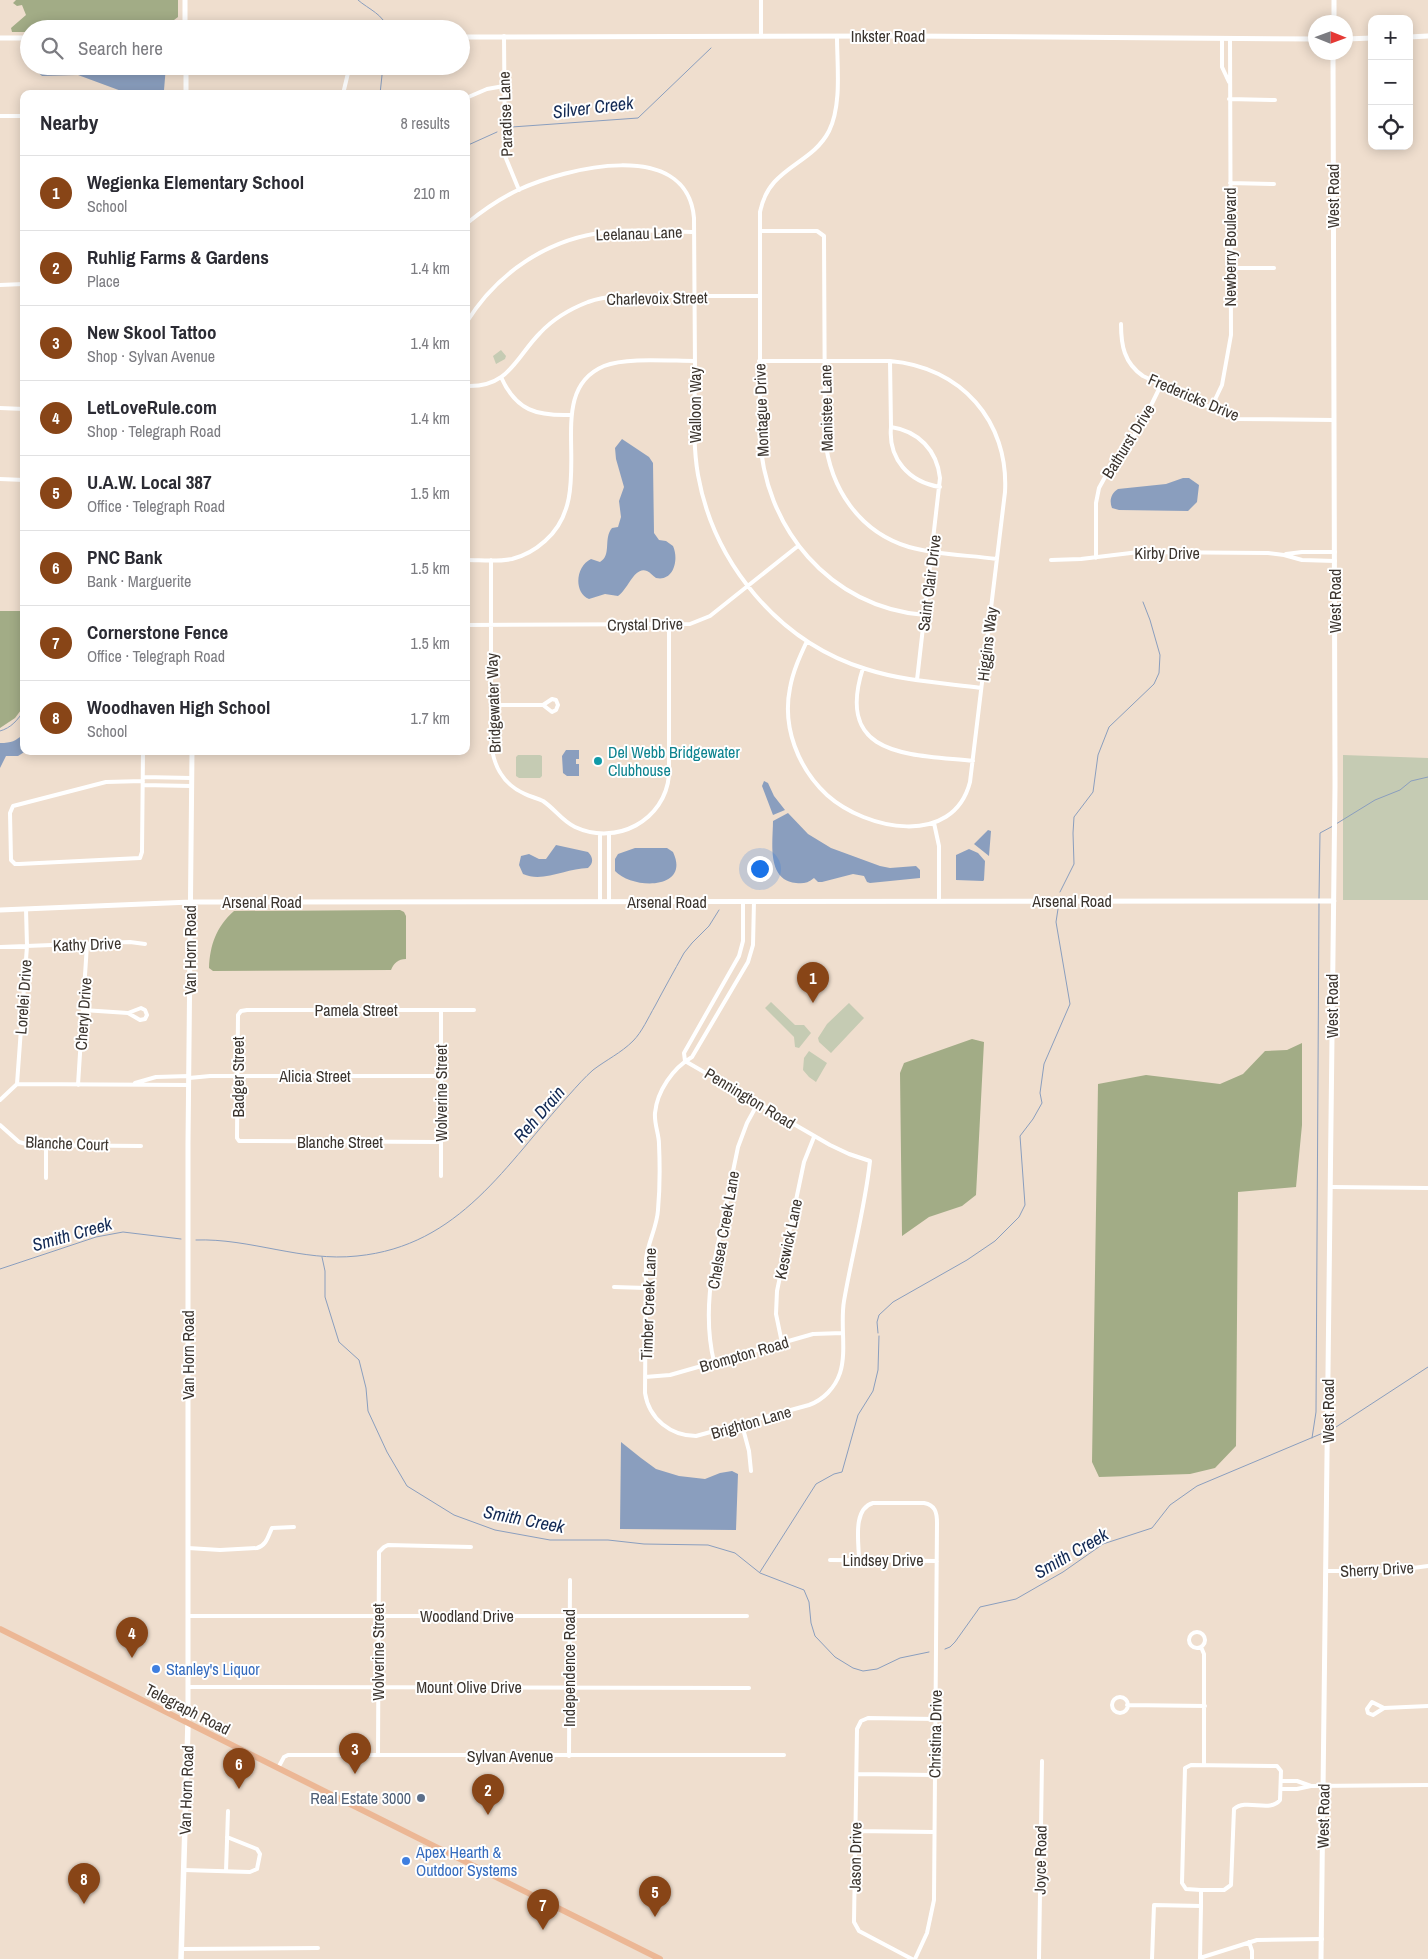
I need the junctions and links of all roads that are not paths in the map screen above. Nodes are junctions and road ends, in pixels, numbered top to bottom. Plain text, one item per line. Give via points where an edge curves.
1 (185, 0) edge
2 (761, 0) edge
3 (1334, 0) edge
4 (1334, 15) edge
5 (185, 20) edge
6 (504, 36) junction
7 (761, 36) junction
8 (837, 36) junction
9 (1428, 36) edge
10 (470, 37) edge
11 (1413, 37) edge
12 (0, 38) edge
13 (20, 38) edge
14 (1222, 38) junction
15 (1230, 38) junction
16 (1368, 38) edge
17 (1308, 39) edge
18 (1353, 39) edge
19 (1333, 60) edge
20 (186, 75) edge
21 (347, 75) edge
22 (1229, 83) junction
23 (504, 86) junction
24 (186, 90) edge
25 (343, 90) edge
26 (470, 96) edge
27 (1229, 99) junction
28 (1275, 100) dead end
29 (0, 116) edge
30 (20, 116) edge
31 (1230, 183) junction
32 (1274, 184) dead end
33 (519, 190) junction
34 (470, 221) edge
35 (694, 232) junction
36 (760, 232) junction
37 (1230, 268) junction
38 (1274, 268) dead end
39 (20, 284) edge
40 (0, 285) edge
41 (695, 296) junction
42 (759, 296) junction
43 (470, 317) edge
44 (1121, 324) dead end
45 (695, 361) junction
46 (760, 361) junction
47 (825, 361) junction
48 (890, 362) junction
49 (501, 377) junction
50 (1162, 385) junction
51 (470, 386) edge
52 (0, 408) edge
53 (1211, 408) junction
54 (20, 409) edge
55 (571, 416) junction
56 (1334, 420) junction
57 (890, 427) junction
58 (0, 479) edge
59 (20, 480) edge
60 (940, 487) junction
61 (798, 546) junction
62 (932, 551) junction
63 (1335, 552) junction
64 (1284, 555) junction
65 (1096, 558) junction
66 (997, 559) junction
67 (470, 560) edge
68 (491, 560) junction
69 (1051, 560) dead end
70 (1335, 561) junction
71 (748, 586) junction
72 (925, 615) junction
73 (470, 625) edge
74 (491, 625) junction
75 (669, 625) junction
76 (807, 642) junction
77 (863, 668) junction
78 (917, 680) junction
79 (982, 688) junction
80 (491, 705) junction
81 (543, 705) dead end
82 (144, 755) edge
83 (192, 755) edge
84 (973, 761) junction
85 (191, 778) junction
86 (143, 781) junction
87 (191, 786) junction
88 (934, 823) junction
89 (600, 834) junction
90 (609, 835) junction
91 (744, 901) junction
92 (754, 901) junction
93 (939, 901) junction
94 (1334, 901) junction
95 (191, 902) junction
96 (600, 902) junction
97 (609, 902) junction
98 (26, 909) junction
99 (0, 910) edge
100 (88, 944) junction
101 (144, 944) dead end
102 (27, 946) junction
103 (0, 947) edge
104 (728, 977) junction
105 (737, 982) junction
106 (83, 1010) junction
107 (441, 1010) junction
108 (474, 1010) dead end
109 (128, 1013) junction
110 (239, 1013) joint
111 (704, 1017) junction
112 (713, 1022) junction
113 (685, 1061) junction
114 (238, 1076) junction
115 (441, 1076) junction
116 (189, 1077) junction
117 (17, 1084) junction
118 (133, 1084) junction
119 (78, 1085) junction
120 (189, 1085) junction
121 (0, 1100) edge
122 (758, 1103) junction
123 (0, 1125) edge
124 (814, 1137) junction
125 (239, 1141) joint
126 (441, 1142) junction
127 (46, 1145) junction
128 (141, 1146) dead end
129 (441, 1176) dead end
130 (46, 1178) dead end
131 (1331, 1187) junction
132 (1428, 1188) edge
133 (614, 1287) dead end
134 (646, 1288) junction
135 (843, 1333) junction
136 (782, 1343) junction
137 (714, 1362) junction
138 (645, 1377) junction
139 (742, 1425) junction
140 (751, 1471) dead end
141 (294, 1527) dead end
142 (471, 1547) dead end
143 (188, 1548) junction
144 (830, 1560) dead end
145 (859, 1560) junction
146 (937, 1561) junction
147 (1428, 1566) edge
148 (1326, 1571) junction
149 (570, 1580) dead end
150 (188, 1616) junction
151 (378, 1616) junction
152 (747, 1616) dead end
153 (569, 1617) junction
154 (0, 1629) edge
155 (1201, 1647) junction
156 (188, 1687) junction
157 (569, 1687) junction
158 (378, 1688) junction
159 (749, 1688) dead end
160 (1127, 1705) junction
161 (1205, 1706) junction
162 (1428, 1706) edge
163 (1384, 1708) dead end
164 (935, 1719) junction
165 (188, 1724) junction
166 (378, 1755) junction
167 (784, 1755) dead end
168 (569, 1756) junction
169 (1042, 1761) dead end
170 (1204, 1765) junction
171 (278, 1769) junction
172 (856, 1774) junction
173 (935, 1775) junction
174 (1281, 1781) junction
175 (1323, 1785) junction
176 (1428, 1785) edge
177 (1311, 1786) junction
178 (1281, 1789) junction
179 (228, 1811) dead end
180 (855, 1831) junction
181 (934, 1832) junction
182 (227, 1837) junction
183 (184, 1870) junction
184 (226, 1871) junction
185 (1201, 1890) junction
186 (1201, 1906) junction
187 (1322, 1939) junction
188 (1249, 1942) junction
189 (181, 1948) junction
190 (318, 1948) dead end
191 (181, 1959) edge
192 (660, 1959) edge
193 (914, 1959) edge
194 (1039, 1959) edge
195 (1152, 1959) edge
196 (1200, 1959) edge
197 (1252, 1959) edge
198 (1321, 1959) edge

1 - 5 street
2 - 7 street
3 - 4 street
6 - 7 street, Inkster Road
6 - 10 street, Inkster Road
6 - 23 street, Paradise Lane
7 - 8 street, Inkster Road
8 - 14 street, Inkster Road
8 - 36 street, Montague Drive via 837,106 831,127 818,146 773,183 762,206
9 - 11 street
12 - 13 street
14 - 15 street, Inkster Road
14 - 22 street, Newberry Boulevard via 1222,66
15 - 17 street, Inkster Road
15 - 22 street, Newberry Boulevard
16 - 18 street
19 - 56 street, West Road
20 - 24 street
21 - 25 street
22 - 27 street, Newberry Boulevard
23 - 26 street via 487,88
23 - 33 street, Paradise Lane via 504,156
27 - 28 street
27 - 31 street, Newberry Boulevard
29 - 30 street
31 - 32 street
31 - 37 street, Newberry Boulevard
33 - 34 street, Walloon Way
33 - 35 street, Walloon Way via 587,169 619,166 653,168 675,179 687,193 694,210
35 - 41 street, Walloon Way
35 - 43 street, Leelanau Lane via 606,232 555,245 504,277
36 - 42 street, Montague Drive
36 - 47 street, Manistee Lane via 822,233
37 - 38 street
37 - 53 street, Newberry Boulevard via 1231,335 1222,385
39 - 40 street
41 - 42 street, Charlevoix Street
41 - 45 street, Walloon Way
41 - 49 street, Charlevoix Street via 618,296 582,304 547,326
42 - 46 street, Montague Drive
44 - 50 street, Fredericks Drive via 1127,360 1139,373
45 - 55 street via 624,362 604,366 583,382 574,397
45 - 71 street, Walloon Way via 695,442 702,494 719,540
46 - 47 street, Higgins Way
46 - 61 street, Montague Drive via 760,442 764,472 778,514
47 - 48 street, Higgins Way
47 - 62 street, Manistee Lane via 826,445 840,492 860,517 885,536 910,547
48 - 57 street
48 - 66 street, Higgins Way via 912,364 947,378 973,398 990,422 1005,465
49 - 51 street, Charlevoix Street
49 - 55 street via 508,392 525,408 544,415
50 - 53 street, Fredericks Drive
50 - 65 street, Bathurst Drive via 1141,426 1099,488
52 - 54 street
53 - 56 street, Fredericks Drive via 1235,419
55 - 68 street via 571,492 561,522 548,539 528,553 511,559
56 - 63 street, West Road
57 - 60 street via 892,446 903,468 921,481
57 - 60 street, Saint Clair Drive via 909,432 930,449 939,467
58 - 59 street
60 - 62 street, Saint Clair Drive
61 - 71 street, Crystal Drive
61 - 72 street, Montague Drive via 823,572 854,593 875,604
62 - 66 street, Manistee Lane
62 - 72 street, Saint Clair Drive
63 - 64 street, Kirby Drive
63 - 70 street, West Road
64 - 65 street, Kirby Drive via 1139,552
64 - 70 street, Kirby Drive via 1302,560
65 - 69 street, Kirby Drive
66 - 79 street, Higgins Way
67 - 68 street
68 - 74 street, Bridgewater Way
70 - 94 street, West Road
71 - 75 street, Crystal Drive via 704,619 690,624
71 - 76 street, Walloon Way
72 - 78 street, Saint Clair Drive
73 - 74 street, Crystal Drive
74 - 75 street, Crystal Drive
74 - 80 street, Bridgewater Way
75 - 90 street, Bridgewater Way via 667,787 657,808 646,819 629,830
76 - 77 street, Walloon Way
76 - 88 street, Higgins Way via 792,677 788,713 796,748 811,776 837,803 864,817 893,825
77 - 78 street, Walloon Way
77 - 84 street via 856,705 861,723 872,739 894,751
78 - 79 street, Walloon Way
79 - 84 street, Higgins Way
80 - 81 street
80 - 89 street, Bridgewater Way via 492,750 496,765 507,782 543,801 569,824
82 - 86 street
83 - 85 street, Van Horn Road
84 - 88 street, Higgins Way via 964,799 952,812
85 - 86 street
85 - 87 street, Van Horn Road
86 - 86 street via 140,858 19,864 12,861 10,813 13,806 106,782
86 - 87 street
87 - 95 street, Van Horn Road
88 - 93 street via 939,846
89 - 90 street, Bridgewater Way
89 - 96 street
90 - 97 street
91 - 92 street, Arsenal Road
91 - 97 street, Arsenal Road
91 - 104 street via 742,945
92 - 93 street, Arsenal Road
92 - 105 street, Timber Creek Lane via 753,946
93 - 94 street, Arsenal Road
94 - 131 street, West Road
95 - 96 street, Arsenal Road
95 - 98 street, Arsenal Road
95 - 116 street, Van Horn Road
96 - 97 street, Arsenal Road
98 - 99 street, Arsenal Road
98 - 102 street, Lorelei Drive
100 - 101 street, Kathy Drive
100 - 102 street, Kathy Drive
100 - 106 street, Cheryl Drive
102 - 103 street, Kathy Drive
102 - 117 street, Lorelei Drive
104 - 105 street
104 - 111 street
105 - 112 street, Timber Creek Lane
106 - 109 street
106 - 119 street, Cheryl Drive
107 - 108 street, Pamela Street
107 - 110 street, Pamela Street via 246,1010
107 - 115 street, Wolverine Street
109 - 109 street via 140,1020 147,1015 141,1008
110 - 114 street, Badger Street
111 - 112 street
111 - 113 street via 684,1053
112 - 113 street, Timber Creek Lane via 692,1057
113 - 122 street, Pennington Road
113 - 134 street, Timber Creek Lane via 665,1084 656,1108 658,1212 647,1252
114 - 115 street, Alicia Street
114 - 116 street, Alicia Street
114 - 125 street, Badger Street
115 - 126 street, Wolverine Street
116 - 118 street, Alicia Street via 156,1077
116 - 120 street, Van Horn Road
117 - 119 street, Alicia Street
117 - 121 street
118 - 119 street, Alicia Street
118 - 120 street, Alicia Street
120 - 143 street, Van Horn Road
122 - 124 street, Pennington Road
122 - 137 street, Chelsea Creek Lane via 738,1147 712,1276 710,1344
123 - 127 street, Blanche Court via 19,1142
124 - 135 street, Pennington Road via 870,1161 844,1302
124 - 136 street, Keswick Lane via 804,1162 777,1291 776,1314
125 - 126 street, Blanche Street
126 - 129 street, Wolverine Street
127 - 128 street, Blanche Court
127 - 130 street
131 - 132 street
131 - 148 street, West Road
133 - 134 street
134 - 138 street, Timber Creek Lane
135 - 136 street, Brompton Road via 813,1334
135 - 139 street, Brighton Lane via 840,1372 827,1394 812,1404
136 - 137 street, Brompton Road
137 - 138 street, Brompton Road via 667,1376
138 - 139 street, Brighton Lane via 646,1399 651,1411 676,1432 700,1436
139 - 140 street
141 - 143 street via 272,1528 266,1542 257,1548
142 - 151 street, Wolverine Street via 388,1545 381,1549 378,1556
143 - 150 street, Van Horn Road
144 - 145 street, Lindsey Drive
145 - 146 street, Lindsey Drive
145 - 146 street, Christina Drive via 860,1520 864,1508 873,1503 924,1503 932,1506 937,1515
146 - 164 street, Christina Drive
147 - 148 street, Sherry Drive via 1390,1571
148 - 175 street, West Road
149 - 153 street, Independence Road
150 - 151 street, Woodland Drive
150 - 156 street, Van Horn Road
151 - 153 street, Woodland Drive
151 - 158 street, Wolverine Street
152 - 153 street, Woodland Drive
153 - 157 street, Independence Road
154 - 165 main road, Telegraph Road
155 - 155 street via 1205,1640 1203,1635 1192,1633 1190,1645
155 - 161 street via 1204,1654
156 - 158 street, Mount Olive Drive
156 - 165 street, Van Horn Road
157 - 158 street, Mount Olive Drive
157 - 159 street, Mount Olive Drive
157 - 168 street, Independence Road
158 - 166 street, Wolverine Street
160 - 160 street via 1126,1700 1119,1698 1112,1704 1113,1710 1119,1713 1124,1712
160 - 161 street
161 - 170 street
162 - 163 street
164 - 172 street, Jason Drive via 868,1718 860,1723 857,1728
164 - 173 street, Christina Drive
165 - 171 main road, Telegraph Road
165 - 183 main road, Van Horn Road
166 - 168 street, Sylvan Avenue
166 - 171 street, Sylvan Avenue via 288,1755
167 - 168 street, Sylvan Avenue
169 - 194 street, Joyce Road
170 - 174 street via 1275,1765 1281,1771
170 - 185 street via 1188,1766 1184,1772 1182,1883 1186,1889
171 - 192 main road, Telegraph Road
172 - 173 street
172 - 180 street, Jason Drive
173 - 181 street, Christina Drive
174 - 177 street via 1297,1781
174 - 178 street
175 - 176 street
175 - 177 street
175 - 187 street, West Road
177 - 178 street
178 - 185 street via 1281,1798 1276,1805 1235,1808 1231,1885 1224,1890
179 - 182 street
180 - 181 street
180 - 193 street, Jason Drive via 855,1925 859,1931
181 - 193 street, Christina Drive via 932,1911 927,1934
182 - 184 street
182 - 184 street via 256,1848 260,1854 255,1870
183 - 184 street
183 - 189 main road, Van Horn Road
185 - 186 street
186 - 195 street via 1154,1906
186 - 196 street
187 - 188 street
187 - 198 street, West Road
188 - 196 street
188 - 197 street
189 - 190 street
189 - 191 main road, Van Horn Road

